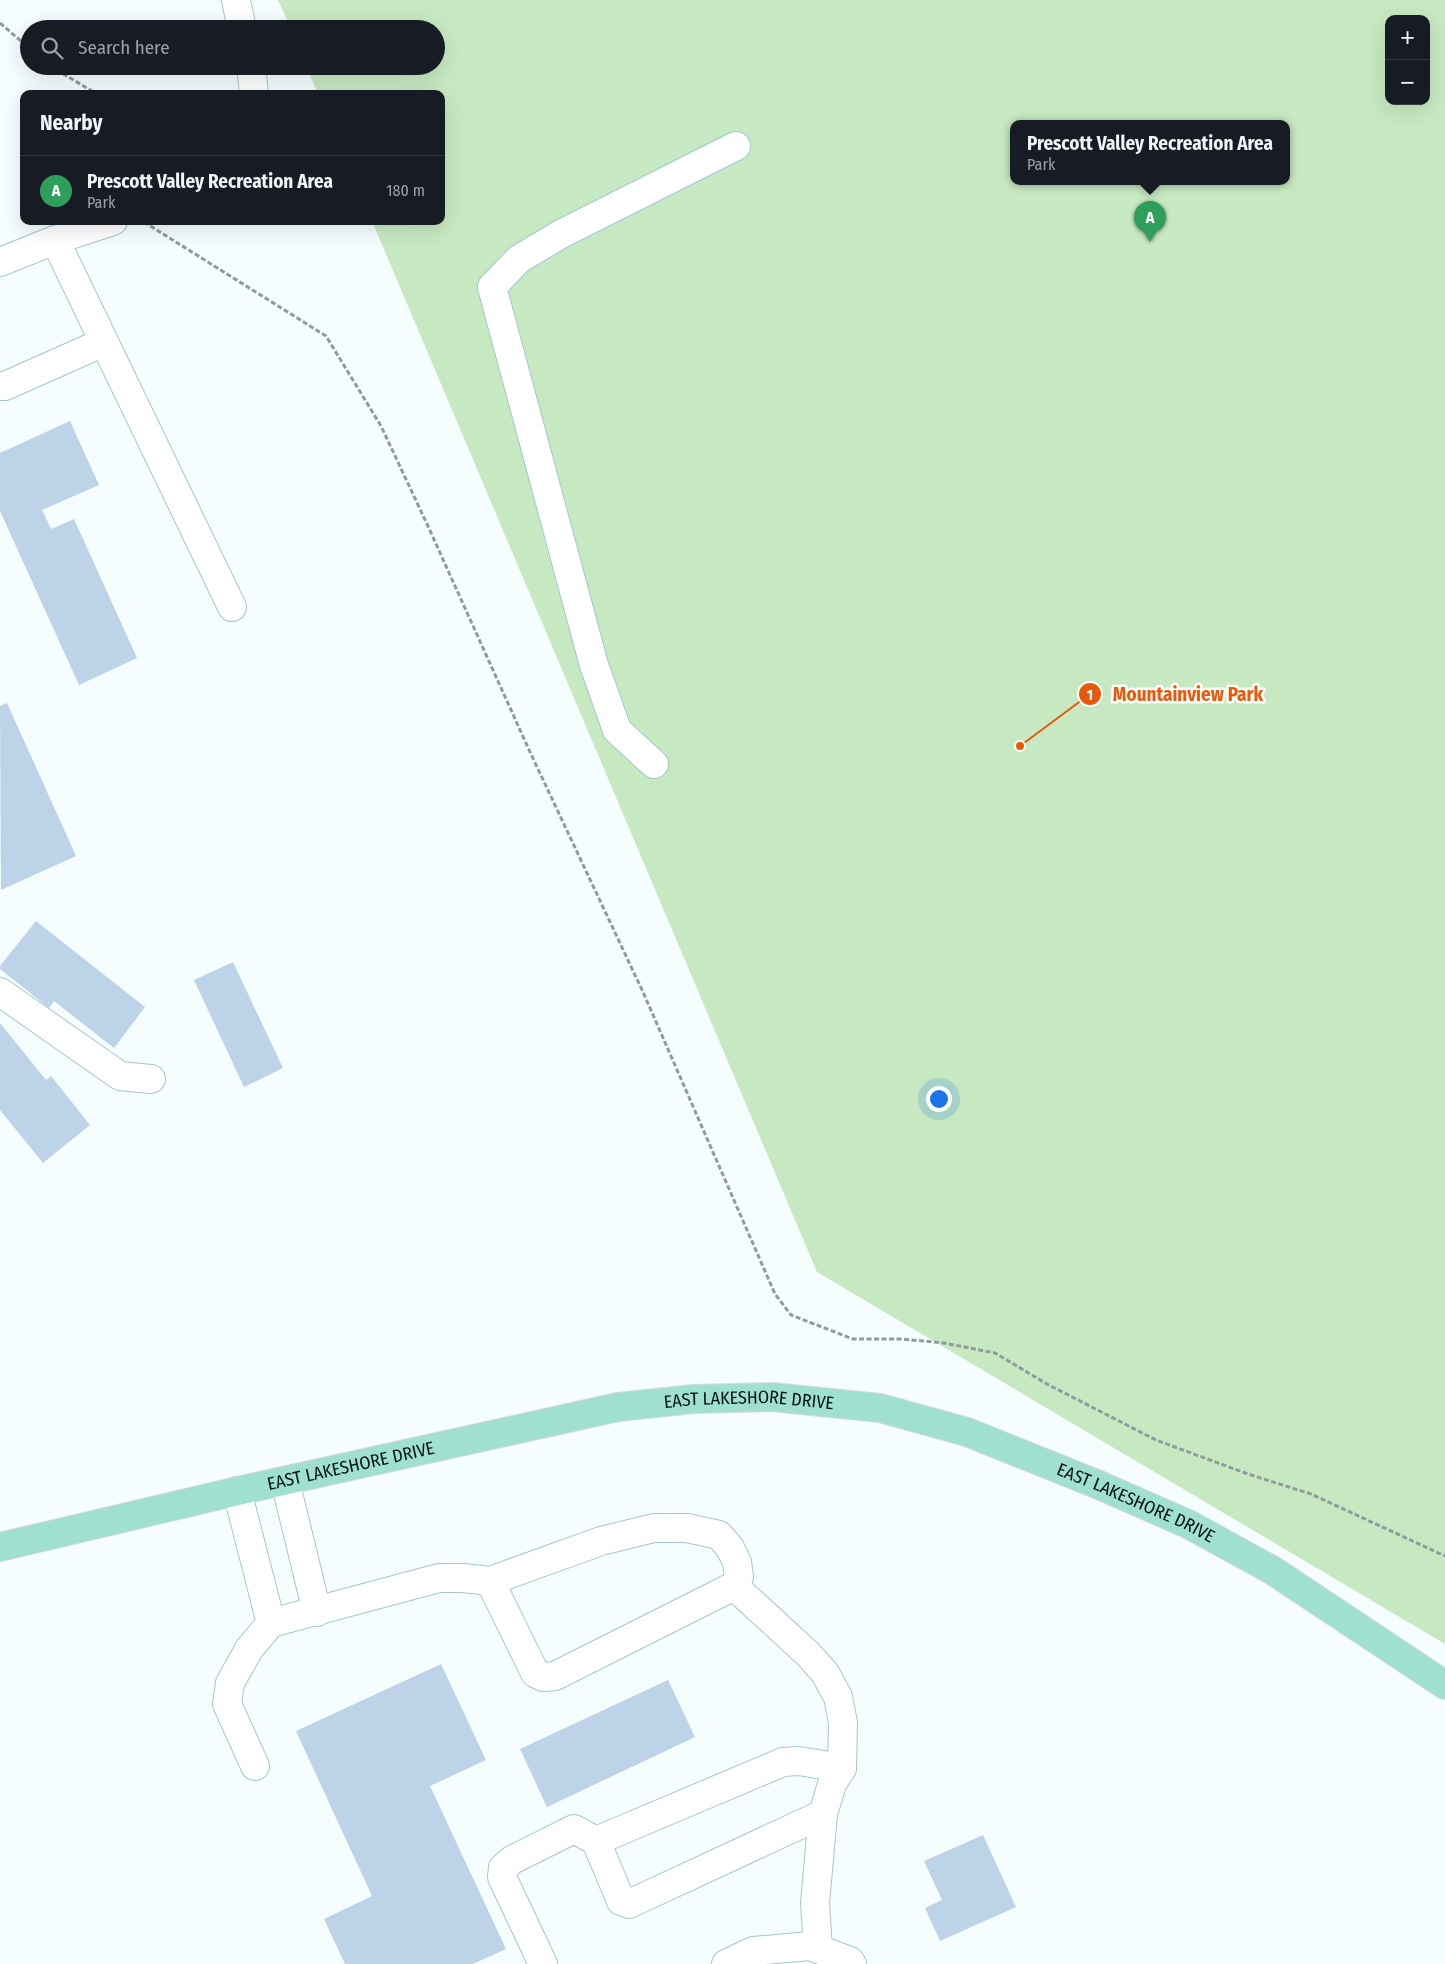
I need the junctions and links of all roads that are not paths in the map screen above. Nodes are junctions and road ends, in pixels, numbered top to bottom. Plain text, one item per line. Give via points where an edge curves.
1 (236, 0) edge
2 (240, 20) edge
3 (252, 75) edge
4 (254, 90) edge
5 (736, 146) dead end
6 (100, 225) edge
7 (54, 240) junction
8 (0, 262) edge
9 (104, 342) junction
10 (0, 386) edge
11 (232, 606) dead end
12 (654, 764) dead end
13 (0, 992) edge
14 (151, 1079) dead end
15 (285, 1481) junction
16 (237, 1491) junction
17 (0, 1547) edge
18 (490, 1581) junction
19 (734, 1586) junction
20 (317, 1612) junction
21 (271, 1624) junction
22 (1445, 1684) edge
23 (255, 1766) dead end
24 (842, 1768) junction
25 (823, 1814) junction
26 (596, 1841) junction
27 (818, 1949) junction
28 (543, 1964) edge
29 (726, 1964) edge
30 (852, 1964) edge

1 - 2 street
3 - 4 street
5 - 12 street via 561,234 519,259 492,287 598,674 617,730
6 - 7 street
7 - 8 street
7 - 9 street
9 - 10 street
9 - 11 street
13 - 14 street via 120,1076
15 - 16 main road, EAST LAKESHORE DRIVE
15 - 20 street
15 - 22 main road, EAST LAKESHORE DRIVE via 618,1407 694,1399 772,1397 880,1408 967,1432 1188,1524 1272,1570
16 - 17 main road, EAST LAKESHORE DRIVE
16 - 21 street
18 - 19 street via 601,1541 654,1528 687,1528 719,1535 730,1548 739,1576
18 - 19 street via 535,1673 543,1677 555,1676
18 - 20 street via 439,1578
19 - 24 street via 825,1673 838,1697 843,1723
20 - 21 street
21 - 23 street via 249,1649 230,1682 227,1704
24 - 25 street via 832,1784
24 - 26 street via 799,1761 782,1762
25 - 26 street via 629,1904 621,1901 612,1884
25 - 27 street via 815,1902
26 - 28 street via 574,1828 512,1860 503,1868 502,1877
27 - 29 street via 810,1946 753,1951
27 - 30 street

